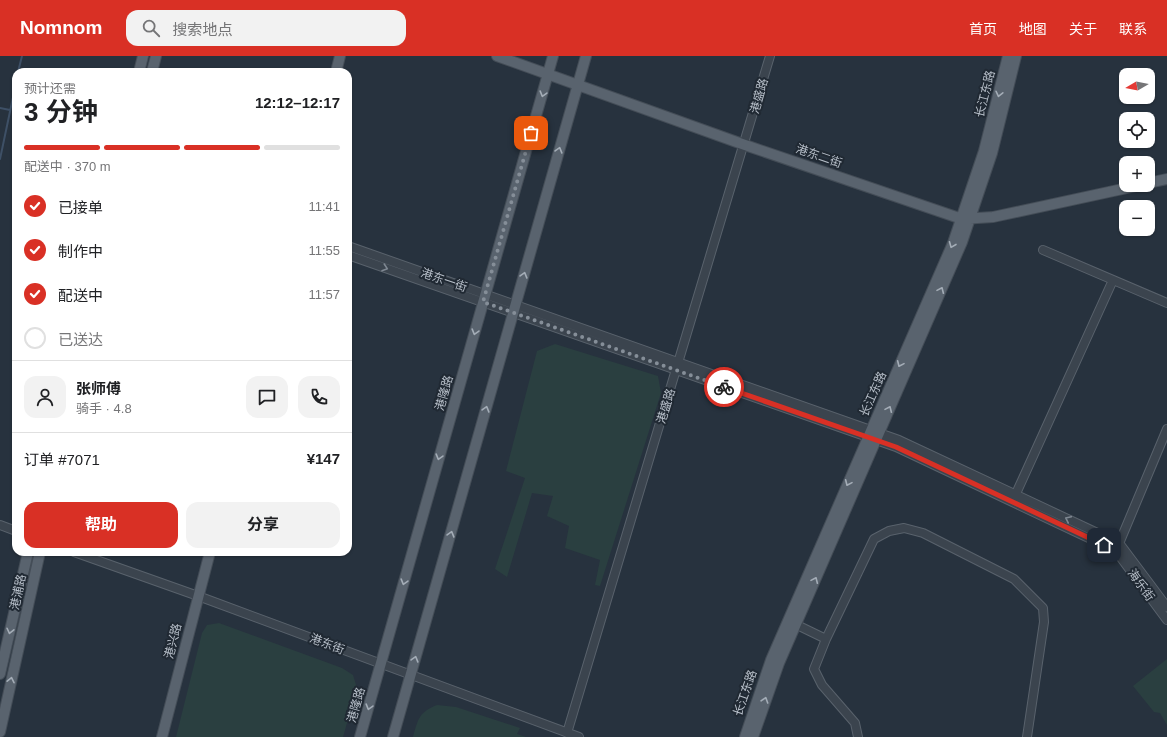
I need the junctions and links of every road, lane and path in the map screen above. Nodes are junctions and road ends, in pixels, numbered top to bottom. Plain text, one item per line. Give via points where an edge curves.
1 (143, 56) edge
2 (156, 56) edge
3 (340, 56) edge
4 (497, 56) edge
5 (553, 56) edge
6 (586, 56) edge
7 (770, 56) edge
8 (1008, 56) edge
9 (1016, 56) edge
10 (140, 68) edge
11 (153, 68) edge
12 (337, 68) edge
13 (548, 75) junction
14 (578, 85) junction
15 (745, 144) junction
16 (1167, 179) edge
17 (1155, 182) edge
18 (1119, 190) edge
19 (966, 218) junction
20 (352, 248) edge
21 (1043, 250) dead end
22 (352, 256) edge
23 (1113, 280) junction
24 (484, 298) junction
25 (1167, 303) edge
26 (514, 309) junction
27 (678, 366) junction
28 (1167, 429) edge
29 (873, 435) junction
30 (1014, 498) junction
31 (0, 525) edge
32 (12, 530) edge
33 (1119, 543) junction
34 (1116, 551) junction
35 (27, 556) edge
36 (39, 556) edge
37 (85, 556) edge
38 (209, 556) edge
39 (198, 596) junction
40 (1167, 607) edge
41 (1167, 620) edge
42 (795, 624) junction
43 (826, 639) junction
44 (381, 664) junction
45 (0, 674) edge
46 (410, 675) junction
47 (0, 732) edge
48 (567, 733) junction
49 (162, 737) edge
50 (360, 737) edge
51 (393, 737) edge
52 (579, 737) edge
53 (745, 737) edge
54 (753, 737) edge
55 (858, 737) edge
56 (1027, 737) edge

1 - 10 main road
2 - 11 main road
3 - 12 main road
4 - 13 main road, 港东二街
5 - 13 main road, 港隆路
6 - 14 main road
7 - 15 street, 港盛路
8 -> 19 main road, 长江东路
9 - 19 main road, 长江东路 via 992,153
13 - 14 main road, 港东二街
13 -> 24 main road, 港隆路
14 - 15 main road, 港东二街
26 -> 14 main road
15 - 19 main road, 港东二街
15 - 27 street, 港盛路
16 - 17 main road
18 - 19 main road, 港东二街 via 993,217
19 - 29 main road, 长江东路 via 953,243
20 - 24 street, 港东一街
21 - 23 street
22 -> 24 street, 港东一街
23 - 25 street
23 - 30 street
24 - 26 street, 港东一街
24 -> 44 main road, 港隆路
26 - 27 street, 港东一街
46 -> 26 main road
27 - 29 street, 港东一街
27 - 48 street, 港盛路
28 - 33 street
29 - 30 street, 海乐街
42 -> 29 main road, 长江东路
29 -> 53 main road, 长江东路 via 771,660
33 -> 30 street, 海乐街
30 - 34 street, 海乐街
31 - 32 street
33 - 34 street
33 - 40 street, 海乐街
34 - 41 street, 海乐街
35 -> 45 main road, 港浦路
47 -> 36 main road, 港浦路
37 - 39 street, 港东街
38 - 39 main road, 港兴路
39 - 44 street, 港东街
39 - 49 main road, 港兴路
42 - 43 street
54 -> 42 main road, 长江东路
43 - 55 street via 814,669 822,685 855,723
43 - 56 street via 874,539 889,531 904,528 923,533 1014,579 1043,608 1044,622
44 - 46 street, 港东街
44 -> 50 main road, 港隆路
46 - 48 street, 港东街
46 - 51 main road
48 - 52 street, 港东街

